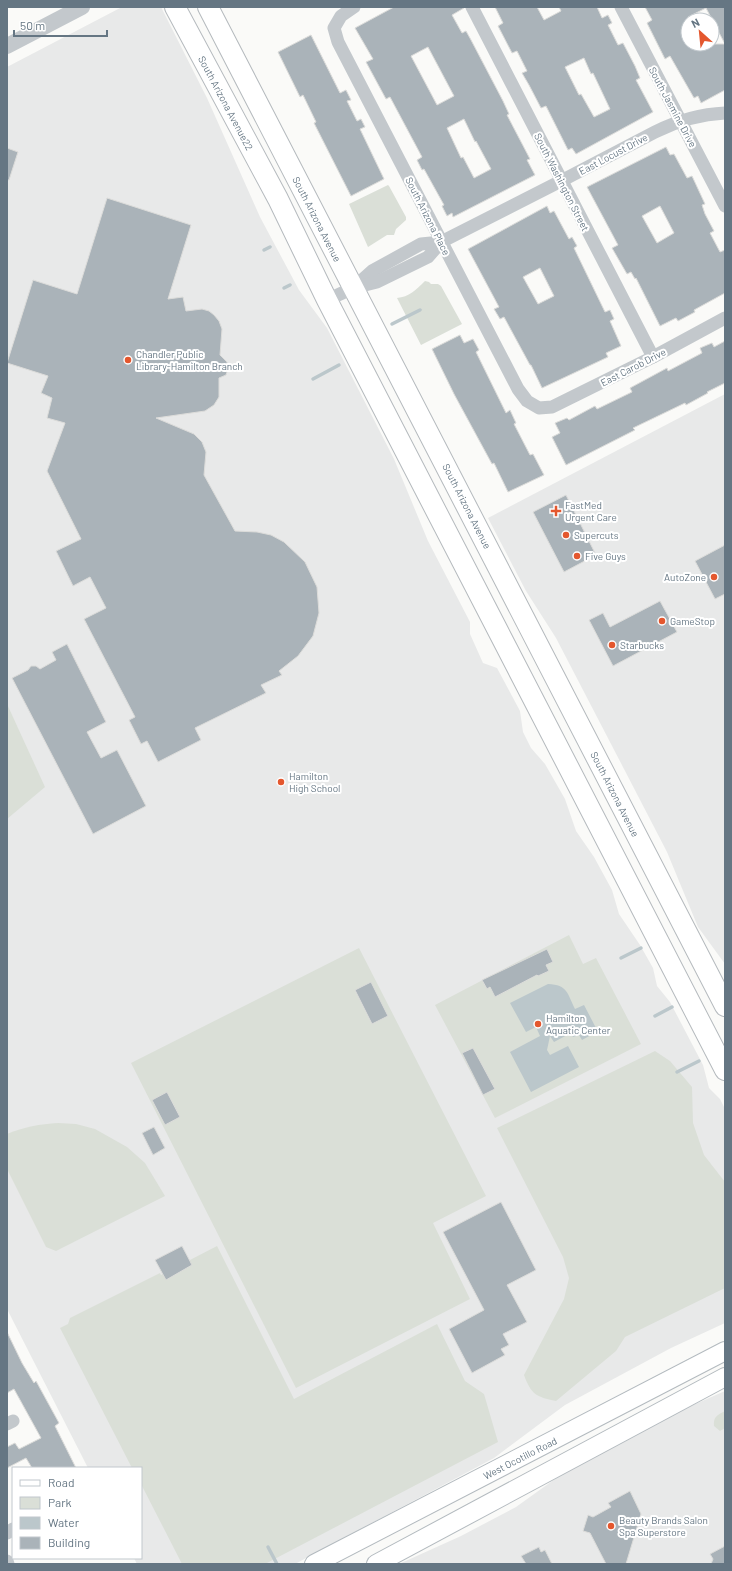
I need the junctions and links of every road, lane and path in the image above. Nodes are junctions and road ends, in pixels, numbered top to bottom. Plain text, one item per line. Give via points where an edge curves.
1 (82, 7) edge
2 (175, 7) edge
3 (208, 7) edge
4 (354, 7) edge
5 (472, 7) edge
6 (621, 7) edge
7 (7, 46) edge
8 (725, 113) edge
9 (681, 121) junction
10 (561, 181) junction
11 (725, 206) edge
12 (441, 242) junction
13 (353, 288) junction
14 (327, 300) junction
15 (725, 318) edge
16 (653, 357) junction
17 (540, 408) joint
18 (725, 1006) edge
19 (725, 1070) edge
20 (725, 1351) edge
21 (725, 1376) edge
22 (7, 1561) edge
23 (8, 1564) edge
24 (314, 1564) edge
25 (376, 1564) edge

1 - 7 street
2 - 14 main road, South Arizona Avenue22 via 278,199
3 - 13 main road, South Arizona Avenue
4 - 12 street, South Arizona Place via 342,16 334,28 338,42
5 - 10 street, South Washington Street
6 - 9 street, South Jasmine Drive
8 - 9 street, East Locust Drive
9 - 10 street, East Locust Drive
9 - 11 street, South Jasmine Drive
10 - 12 street, East Locust Drive
10 - 16 street, South Washington Street
12 - 13 street, East Locust Drive via 428,257 377,282
12 - 17 street, South Arizona Place via 518,389 527,401
13 - 14 street, East Locust Drive
13 - 18 main road, South Arizona Avenue
14 - 19 main road
15 - 16 street, East Carob Drive
16 - 17 street, East Carob Drive via 552,407
20 - 24 main road, West Ocotillo Road
21 - 25 main road
22 - 23 street

